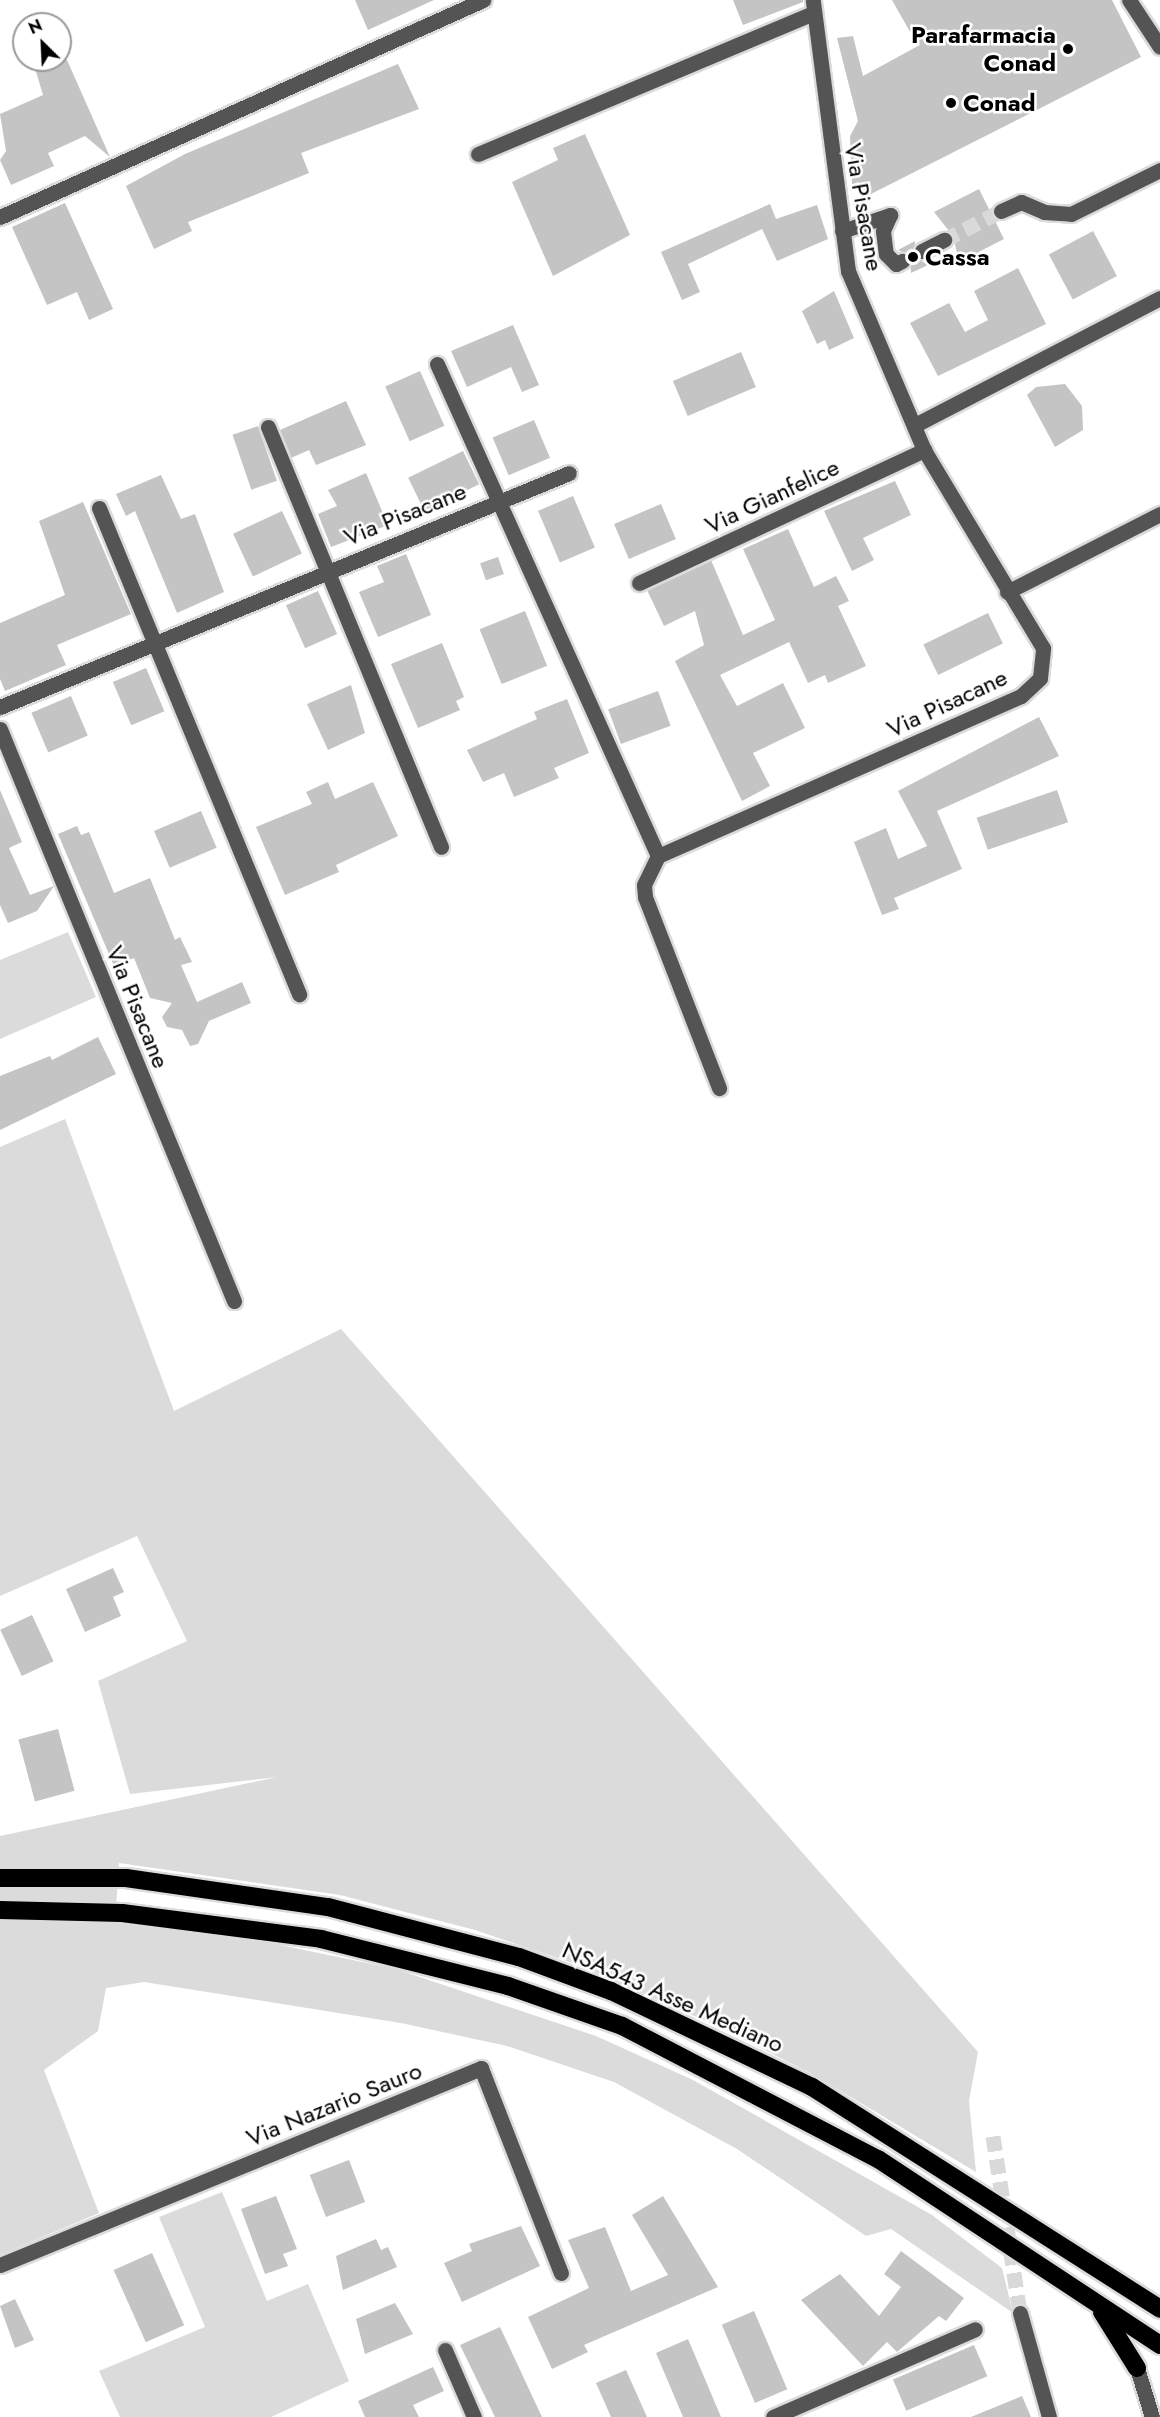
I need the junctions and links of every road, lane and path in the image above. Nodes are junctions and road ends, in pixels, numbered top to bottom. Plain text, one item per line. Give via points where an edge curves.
1 (483, 0) edge
2 (1129, 0) edge
3 (813, 6) edge
4 (1160, 47) edge
5 (478, 154) dead end
6 (1160, 170) edge
7 (1001, 212) tunnel mouth
8 (0, 217) edge
9 (842, 231) junction
10 (944, 240) tunnel mouth
11 (922, 251) tunnel mouth
12 (902, 261) dead end
13 (1160, 298) edge
14 (437, 364) dead end
15 (915, 425) junction
16 (268, 427) dead end
17 (924, 450) junction
18 (569, 473) dead end
19 (500, 500) junction
20 (99, 508) dead end
21 (1160, 514) edge
22 (327, 571) junction
23 (639, 583) dead end
24 (1007, 592) junction
25 (154, 642) junction
26 (0, 707) edge
27 (0, 729) edge
28 (441, 847) dead end
29 (658, 856) junction
30 (299, 994) dead end
31 (719, 1088) dead end
32 (234, 1301) dead end
33 (0, 1878) edge
34 (0, 1910) edge
35 (0, 2265) edge
36 (561, 2273) dead end
37 (1090, 2297) junction
38 (1160, 2309) edge
39 (1020, 2313) tunnel mouth
40 (975, 2329) dead end
41 (1160, 2345) edge
42 (445, 2350) dead end
43 (1137, 2368) joint
44 (1152, 2416) edge
45 (474, 2417) edge
46 (773, 2417) edge
47 (1048, 2417) edge

1 - 8 street
2 - 4 street
3 - 5 street
3 - 9 street, Via Pisacane
6 - 7 street via 1071,214 1044,212 1021,202
9 - 12 street via 890,215 883,231 886,254 896,264
9 - 15 street, Via Pisacane via 848,271
10 - 11 street
13 - 15 street
14 - 19 street, Via Pisacane
15 - 17 street, Via Pisacane
16 - 22 street, Via Pisacane
17 - 23 street, Via Gianfelice
17 - 24 street, Via Pisacane
18 - 19 street, Via Pisacane
19 - 22 street, Via Pisacane
19 - 29 street, Via Pisacane
20 - 25 street
21 - 24 street
22 - 25 street, Via Pisacane
22 - 28 street, Via Pisacane
24 - 29 street, Via Pisacane via 1043,648 1040,678 1021,696
25 - 26 street, Via Pisacane
25 - 30 street
27 - 32 street, Via Pisacane
29 - 31 street via 644,885 645,897
33 - 38 highway, NSA543 Asse Mediano via 126,1878 328,1907 519,1957 611,1991 812,2087
34 - 37 highway, NSA543 Asse Mediano via 122,1913 321,1939 424,1962 622,2026 878,2158
35 - 36 street, Via Nazario Sauro via 481,2068
37 - 41 highway, NSA543 Asse Mediano
37 - 43 highway via 1126,2343
39 - 47 street
40 - 46 street
42 - 45 street
43 - 44 street

